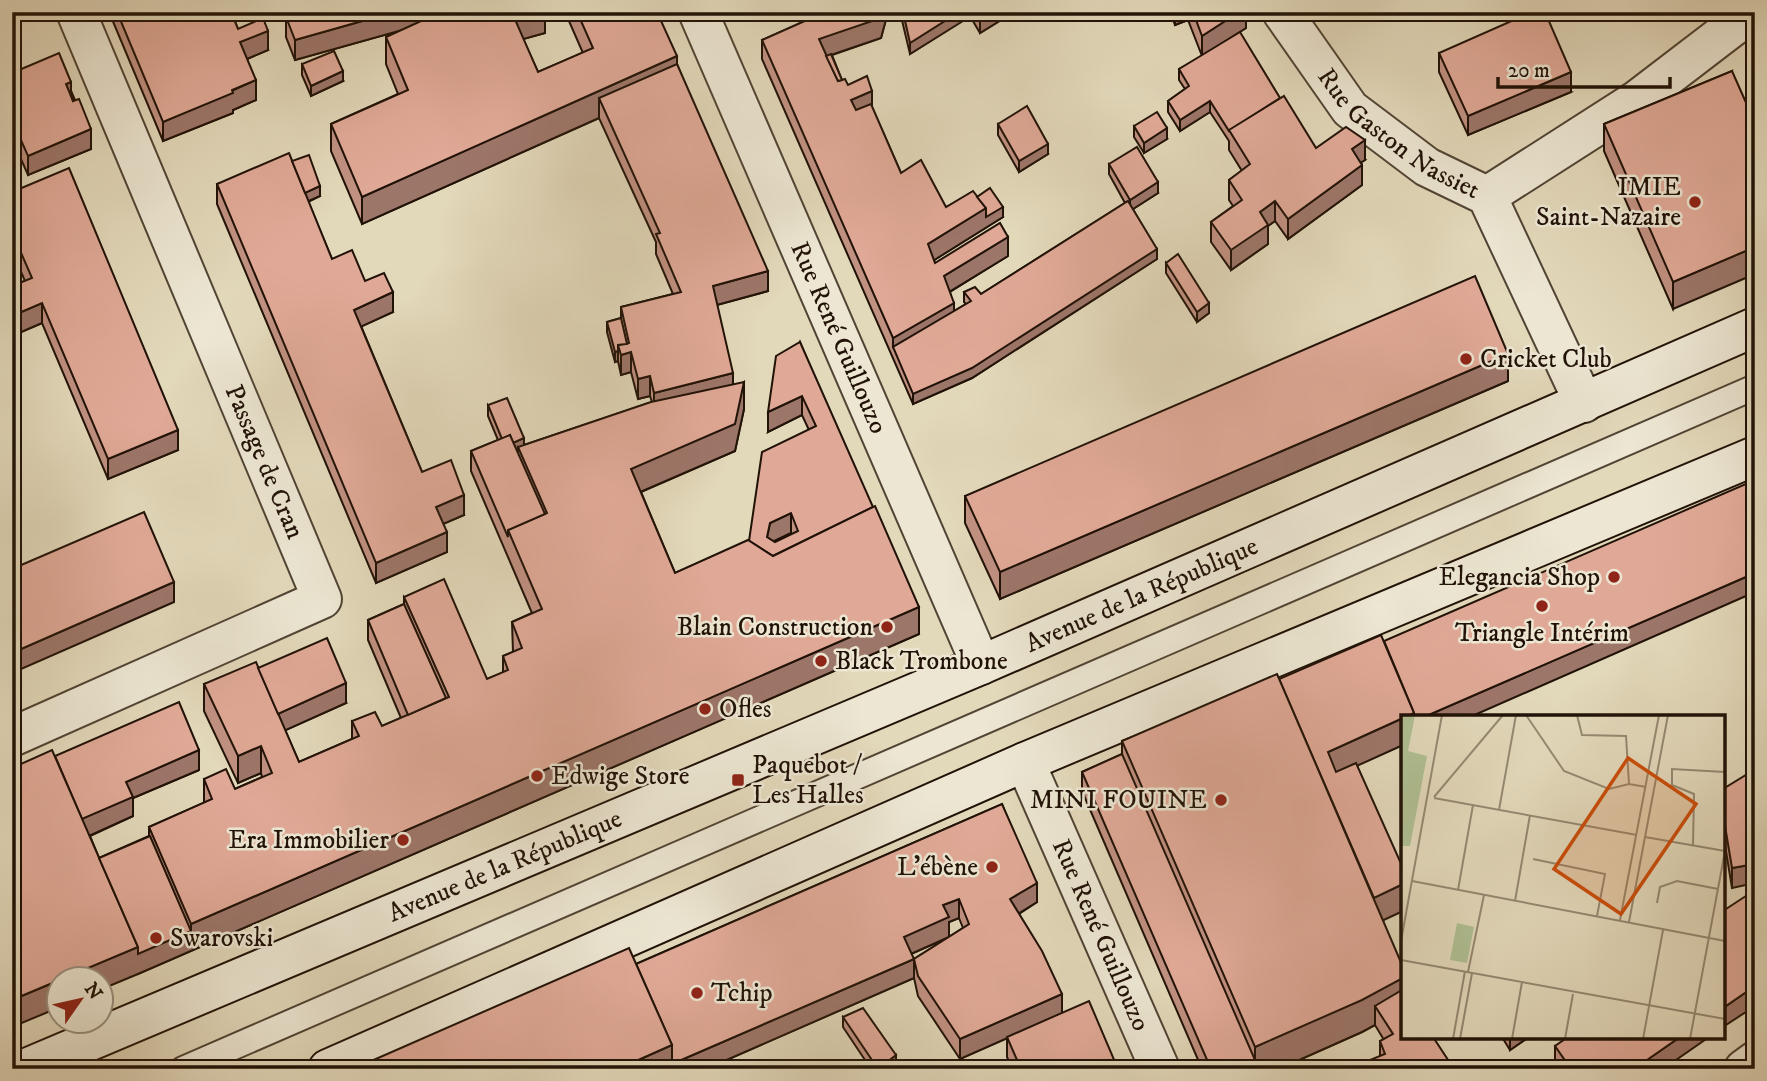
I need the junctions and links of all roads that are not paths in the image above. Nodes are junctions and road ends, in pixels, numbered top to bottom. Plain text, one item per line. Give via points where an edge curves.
1 (76, 12) edge
2 (698, 12) edge
3 (1282, 12) edge
4 (1743, 19) edge
5 (1487, 196) junction
6 (1755, 327) edge
7 (1755, 387) edge
8 (1584, 403) junction
9 (1755, 456) edge
10 (982, 665) junction
11 (12, 737) edge
12 (1025, 762) junction
13 (1755, 1061) edge
14 (24, 1069) edge
15 (183, 1069) edge
16 (328, 1069) edge
17 (1160, 1069) edge
18 (1744, 1069) edge

1 - 11 street, Passage de Cran via 322,599
2 - 10 street, Rue René Guillouzo
3 - 5 street, Rue Gaston Nassiet via 1350,109 1427,167
4 - 5 street via 1637,100
5 - 8 street, Rue Gaston Nassiet
6 - 8 street, Avenue de la République
7 - 15 lane, Avenue de la République
8 - 10 street, Avenue de la République
9 - 12 street
10 - 14 street, Avenue de la République
12 - 16 street
12 - 17 street, Rue René Guillouzo
13 - 18 street

